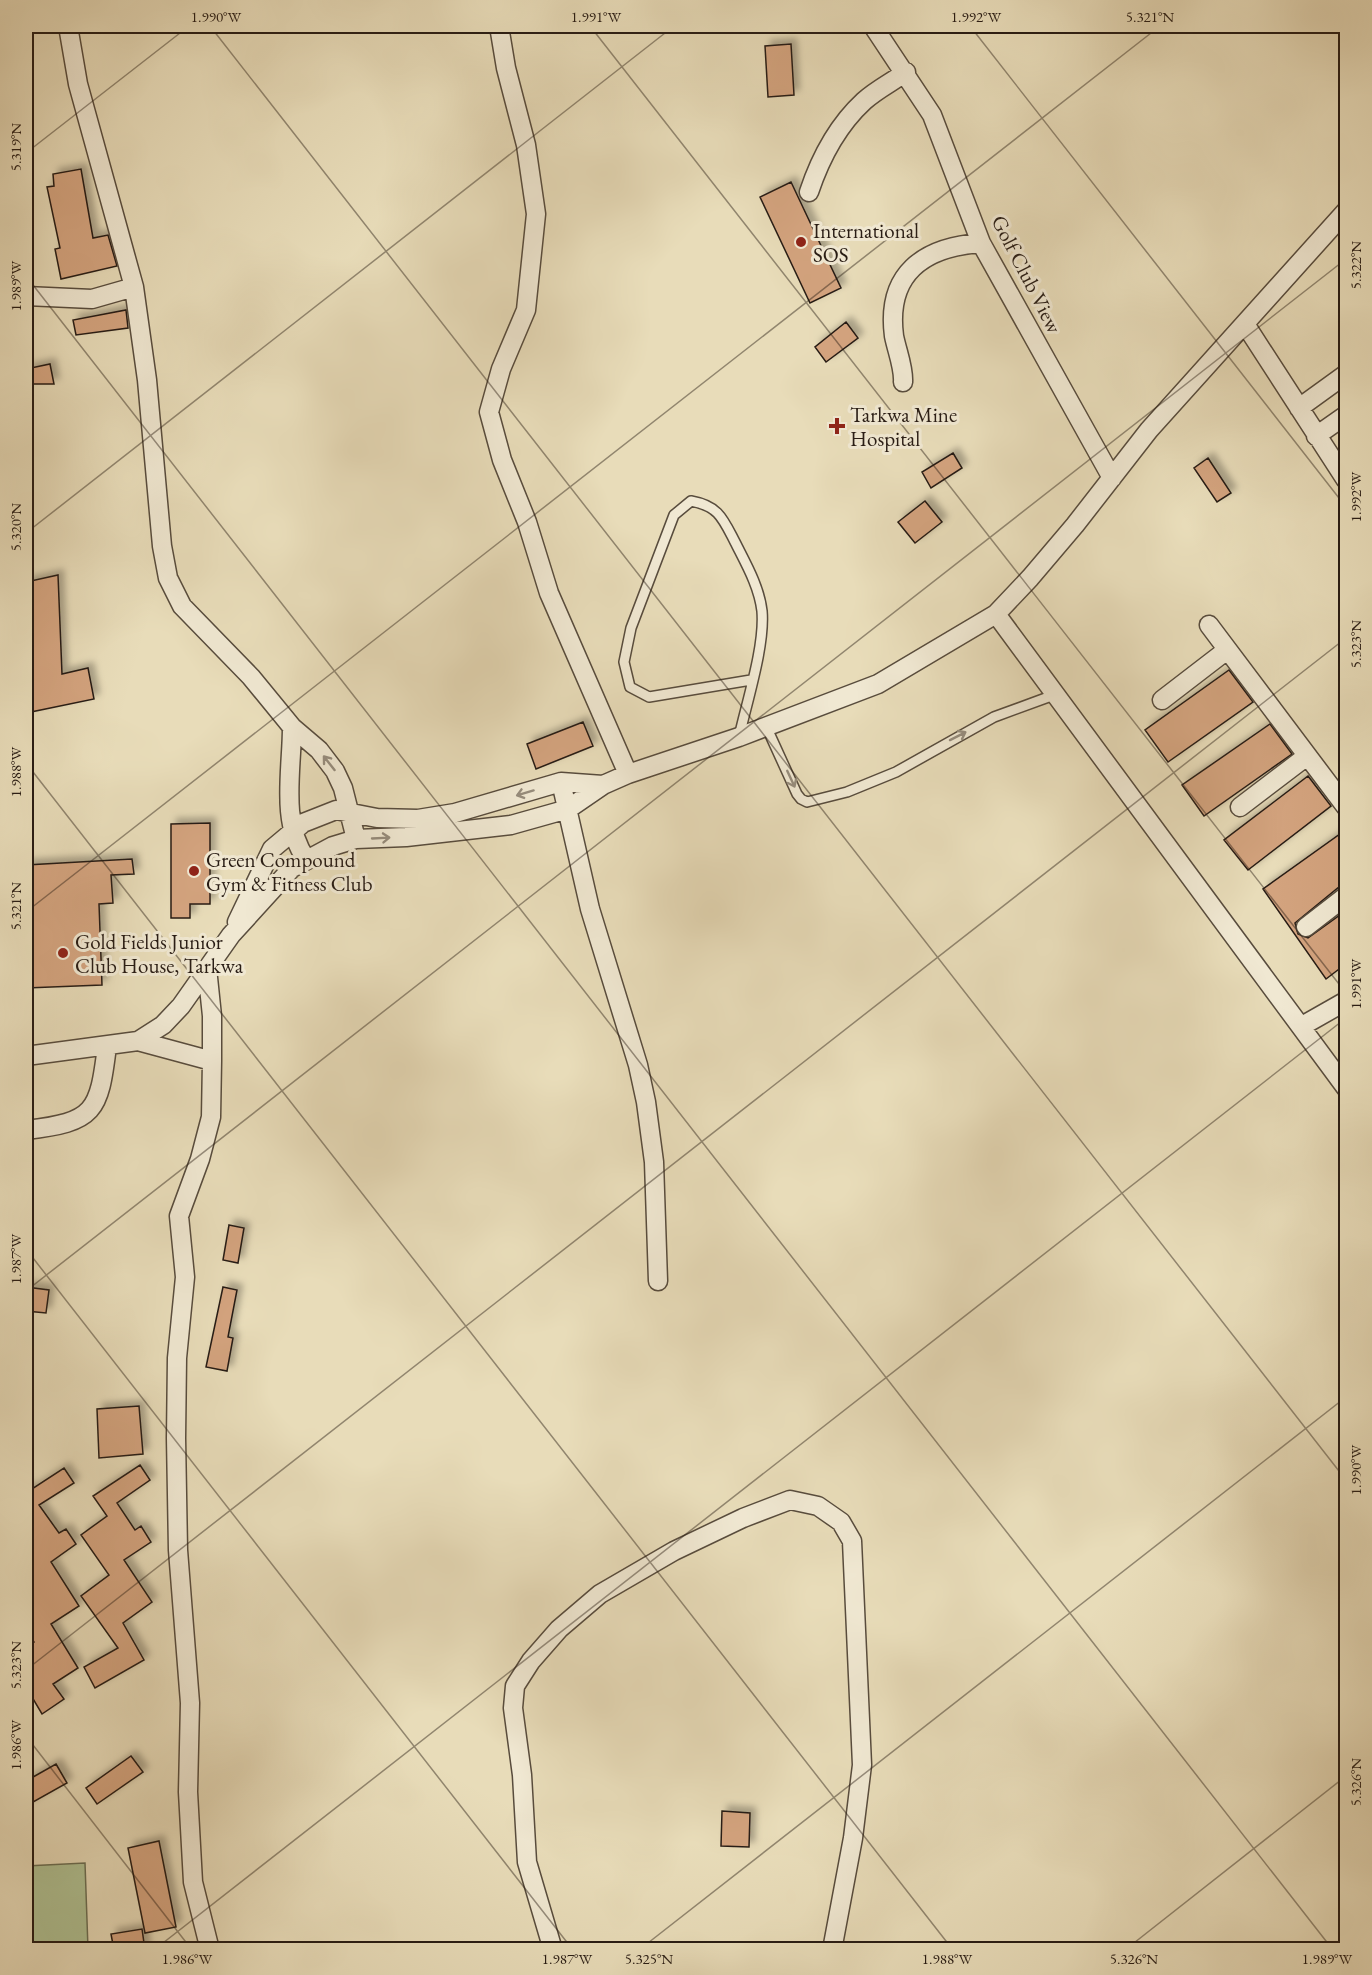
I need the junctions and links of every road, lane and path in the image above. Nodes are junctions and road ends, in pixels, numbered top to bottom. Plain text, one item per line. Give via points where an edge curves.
1 (68, 26) edge
2 (499, 26) edge
3 (873, 26) edge
4 (906, 72) junction
5 (809, 192) dead end
6 (1347, 211) edge
7 (981, 243) junction
8 (134, 287) junction
9 (26, 296) edge
10 (1245, 324) junction
11 (1347, 374) edge
12 (903, 382) dead end
13 (1299, 408) junction
14 (1347, 415) edge
15 (1316, 436) junction
16 (1112, 478) junction
17 (1347, 480) edge
18 (996, 614) junction
19 (1209, 625) dead end
20 (1227, 650) junction
21 (751, 680) junction
22 (1054, 695) junction
23 (1162, 700) dead end
24 (766, 726) junction
25 (292, 727) junction
26 (739, 737) junction
27 (1307, 756) junction
28 (628, 774) junction
29 (561, 782) junction
30 (603, 785) junction
31 (1240, 807) dead end
32 (1347, 807) edge
33 (568, 809) junction
34 (349, 811) junction
35 (457, 821) junction
36 (292, 830) junction
37 (356, 839) junction
38 (306, 859) junction
39 (1347, 896) edge
40 (1306, 927) dead end
41 (231, 935) junction
42 (207, 968) junction
43 (1347, 1000) edge
44 (1302, 1026) junction
45 (138, 1041) junction
46 (107, 1046) junction
47 (26, 1056) edge
48 (212, 1061) junction
49 (1347, 1088) edge
50 (26, 1130) edge
51 (658, 1281) dead end
52 (210, 1950) edge
53 (553, 1950) edge
54 (832, 1950) edge

1 - 8 street via 78,84
2 - 28 street via 526,145 536,214 526,310 501,369 489,412 549,593
3 - 4 street, Golf Club View
4 - 5 street via 864,102 842,126 816,170
4 - 7 street, Golf Club View via 932,115
6 - 10 street
7 - 12 street via 931,253 908,273 897,290 894,326
7 - 16 street, Golf Club View
8 - 9 street via 92,299
8 - 25 street via 168,578 182,606 251,677
10 - 13 street
10 - 16 street via 1149,430
11 - 13 street
13 - 15 street
14 - 15 street
15 - 17 street
16 - 18 street
18 - 22 street
18 - 24 street via 878,684
19 - 20 street
20 - 23 street
20 - 27 street
21 - 21 lane via 761,644 762,610 752,576 721,516 708,504 691,501 674,514 631,628 624,662 630,687 649,697
21 - 26 lane
24 -> 22 lane via 797,794 807,802 847,792 896,772 994,717
22 - 44 street
24 - 26 street
34 -> 25 street via 335,771 319,750
25 - 36 street
26 - 28 street
27 - 31 street
27 - 32 street
28 - 30 street
29 - 30 street
29 - 33 street
29 -> 35 street
30 - 33 street
33 - 35 street via 511,825
33 - 51 street via 591,909 646,1102 654,1162
34 - 35 street via 377,818
34 - 36 street via 336,810
34 - 37 street
37 -> 35 street via 406,837
36 - 38 street
36 - 41 street via 272,849
37 - 38 street
38 - 41 street via 292,868
39 - 40 street
41 - 42 street
42 - 45 street via 181,1006
42 - 48 street
43 - 44 street
44 - 49 street
45 - 46 street
45 - 48 street
46 - 47 street
46 - 50 street via 101,1090 92,1107 76,1120
48 - 52 street via 211,1116 179,1216 185,1277 177,1358 176,1438 177,1550 190,1703 188,1792 193,1871
53 - 54 street via 527,1862 514,1686 559,1629 600,1594 674,1551 790,1500 826,1511 840,1521 852,1541 862,1765

